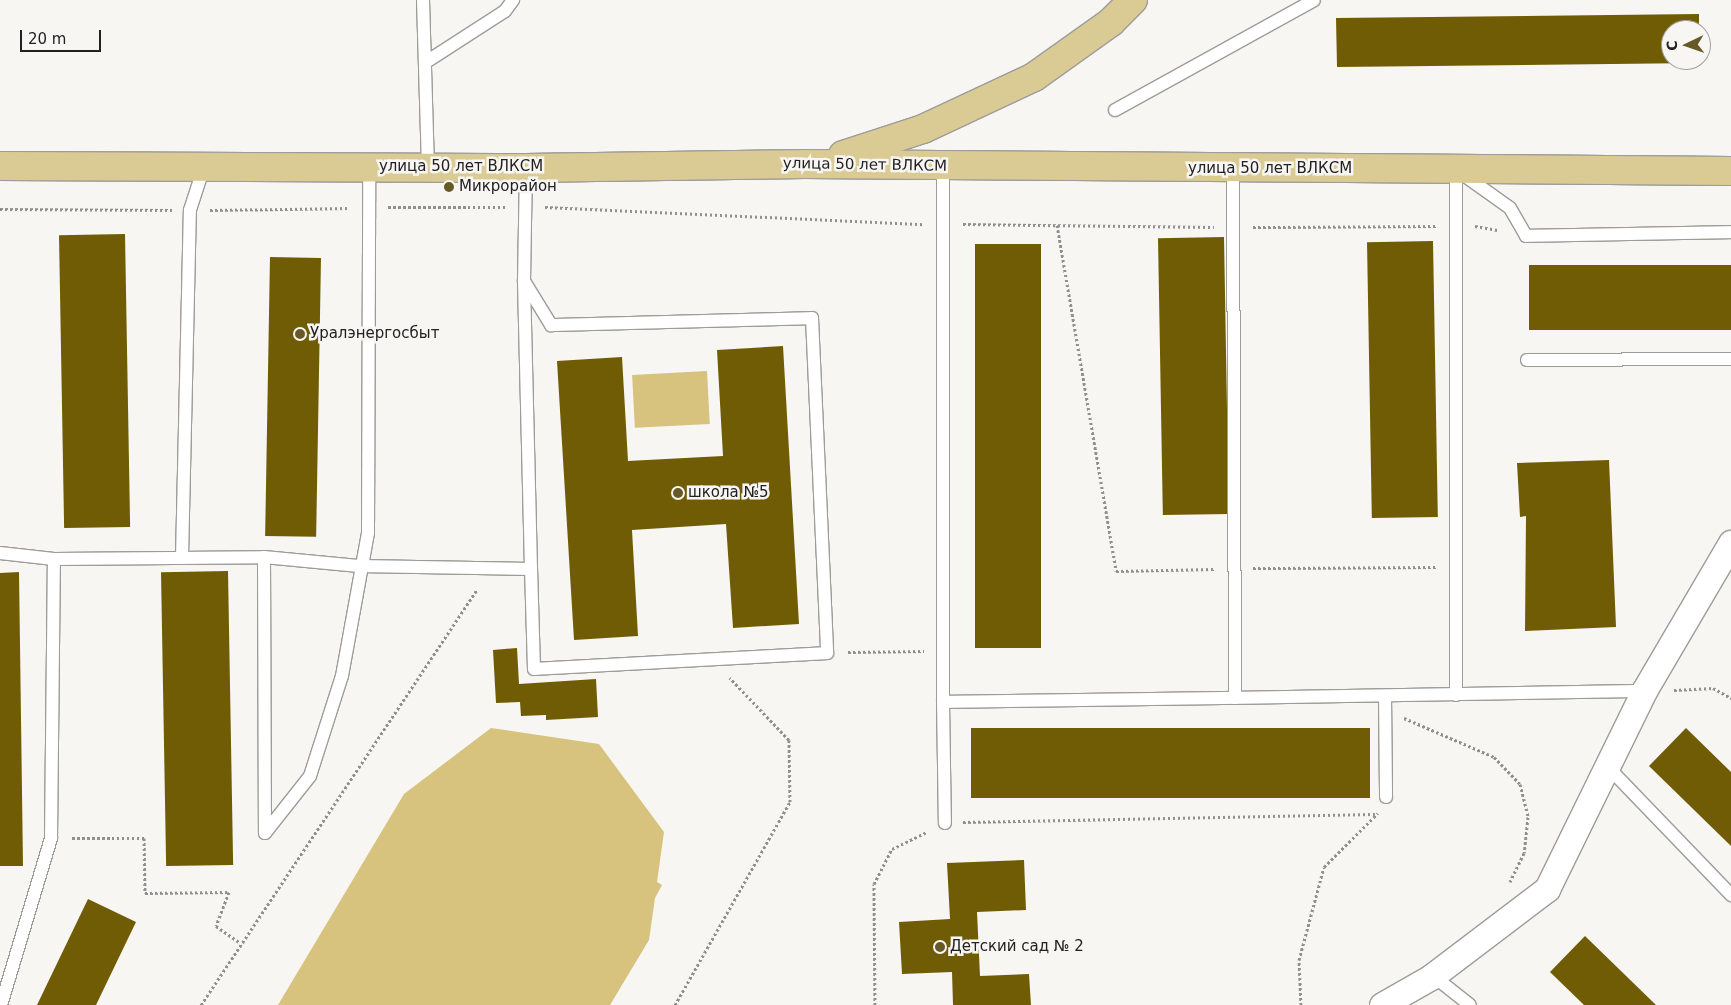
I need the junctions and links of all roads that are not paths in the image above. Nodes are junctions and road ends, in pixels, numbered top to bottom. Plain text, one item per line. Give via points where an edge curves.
1 (424, 0) edge
2 (513, 0) edge
3 (1133, 0) edge
4 (1314, 0) edge
5 (426, 62) junction
6 (1115, 110) dead end
7 (805, 164) junction
8 (0, 166) edge
9 (944, 166) junction
10 (204, 167) junction
11 (369, 167) junction
12 (428, 168) junction
13 (526, 168) junction
14 (1233, 169) junction
15 (1456, 170) junction
16 (1731, 171) edge
17 (1731, 232) edge
18 (524, 281) junction
19 (1731, 359) edge
20 (1527, 360) dead end
21 (1729, 552) edge
22 (0, 553) edge
23 (264, 557) junction
24 (182, 558) junction
25 (54, 559) junction
26 (359, 566) junction
27 (531, 569) junction
28 (1644, 691) junction
29 (1456, 695) junction
30 (1385, 696) junction
31 (1235, 698) junction
32 (943, 702) junction
33 (1606, 764) junction
34 (1386, 797) dead end
35 (945, 823) road end
36 (1731, 895) edge
37 (1432, 975) junction
38 (1, 1005) edge
39 (1382, 1005) edge
40 (1470, 1005) edge

1 - 5 lane
2 - 5 lane via 505,11
3 - 7 main road via 1070,54 978,106 868,149
4 - 6 lane
5 - 12 lane
7 - 9 main road, улица 50 лет ВЛКСМ
7 - 13 main road, улица 50 лет ВЛКСМ
8 - 10 main road, улица 50 лет ВЛКСМ
9 - 14 main road, улица 50 лет ВЛКСМ
9 - 32 lane
10 - 11 main road, улица 50 лет ВЛКСМ
10 - 24 lane via 190,210
11 - 12 main road, улица 50 лет ВЛКСМ
11 - 26 lane via 368,533
12 - 13 main road, улица 50 лет ВЛКСМ
13 - 18 lane
14 - 15 main road, улица 50 лет ВЛКСМ
14 - 31 lane
15 - 16 main road, улица 50 лет ВЛКСМ
15 - 17 lane via 1510,208 1526,236
15 - 29 lane via 1453,226
18 - 27 lane
18 - 27 lane via 552,325 812,318 827,653 534,669
19 - 20 lane
21 - 28 street
22 - 25 lane
23 - 24 lane
23 - 26 lane
23 - 26 lane via 265,833 310,776 342,676
24 - 25 lane
25 - 38 lane via 51,838
26 - 27 lane
28 - 29 lane
28 - 33 street
29 - 30 lane
30 - 31 lane
30 - 34 lane
31 - 32 lane
32 - 35 lane
33 - 36 lane
33 - 37 street via 1547,889
37 - 39 street
37 - 40 lane

